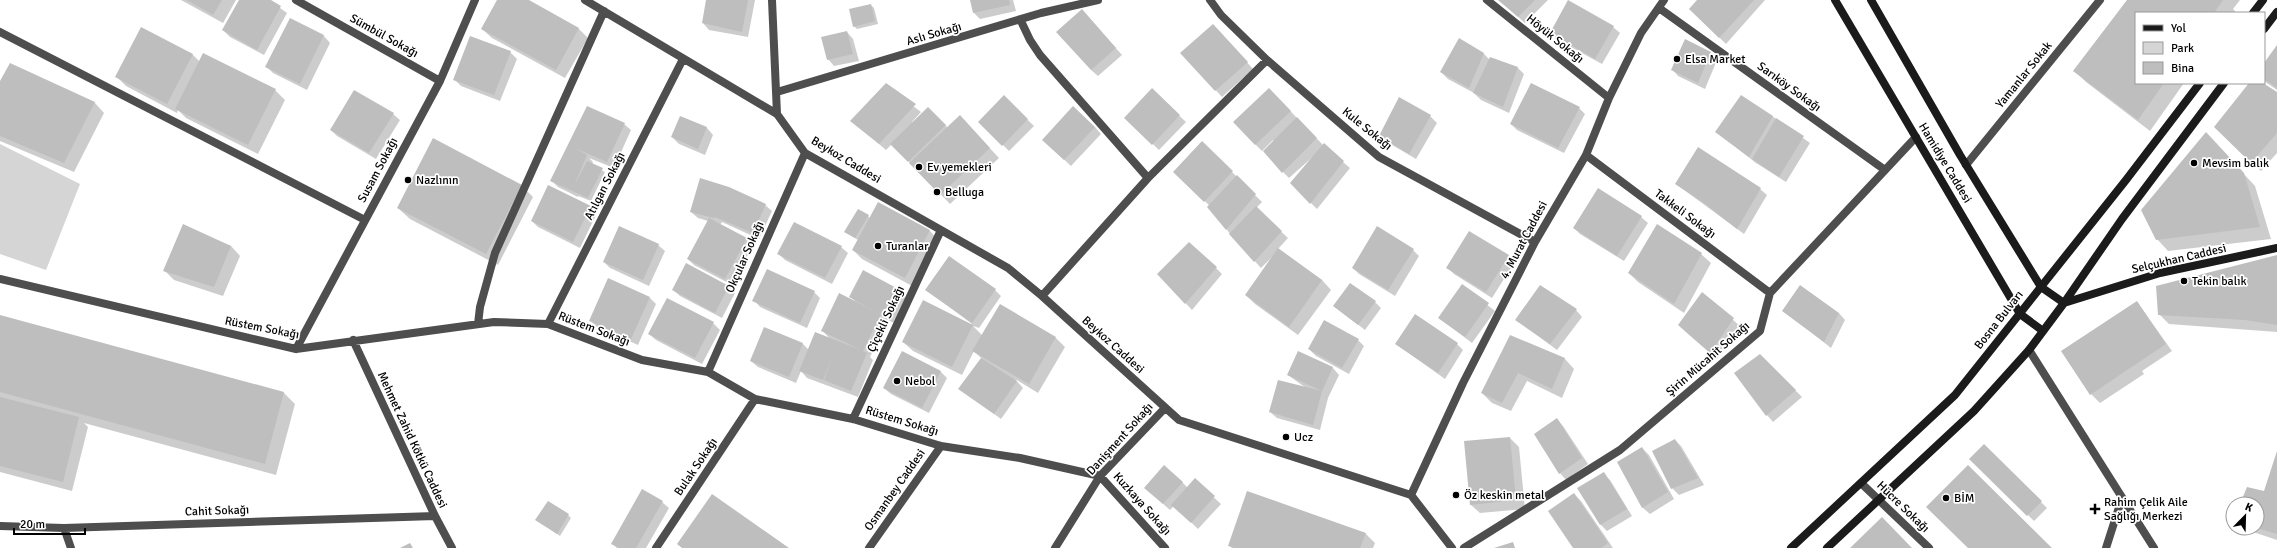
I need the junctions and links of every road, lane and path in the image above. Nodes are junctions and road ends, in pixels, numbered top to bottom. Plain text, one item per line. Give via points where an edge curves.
1 (296, 0) edge
2 (475, 0) edge
3 (585, 0) edge
4 (772, 0) edge
5 (1098, 0) edge
6 (1210, 0) edge
7 (1487, 0) edge
8 (1664, 0) edge
9 (1835, 0) edge
10 (1872, 0) edge
11 (2100, 0) edge
12 (2263, 0) edge
13 (1658, 8) junction
14 (604, 11) junction
15 (2254, 12) edge
16 (2277, 12) edge
17 (1020, 20) junction
18 (2265, 28) edge
19 (0, 32) edge
20 (683, 59) junction
21 (1267, 60) junction
22 (440, 81) junction
23 (2199, 84) edge
24 (2223, 84) edge
25 (777, 92) junction
26 (1609, 98) junction
27 (777, 114) junction
28 (1916, 137) junction
29 (805, 153) junction
30 (1586, 155) junction
31 (1966, 165) junction
32 (1885, 170) junction
33 (1148, 178) junction
34 (365, 220) junction
35 (942, 230) junction
36 (1535, 242) junction
37 (2277, 248) edge
38 (0, 280) edge
39 (2041, 287) junction
40 (1770, 293) junction
41 (1042, 296) junction
42 (2064, 303) junction
43 (2020, 314) junction
44 (478, 324) junction
45 (548, 324) junction
46 (2043, 331) junction
47 (354, 340) junction
48 (296, 349) junction
49 (2029, 350) junction
50 (708, 372) junction
51 (755, 399) junction
52 (1165, 408) junction
53 (853, 419) junction
54 (941, 446) junction
55 (1100, 476) junction
56 (1861, 483) junction
57 (1411, 495) junction
58 (2122, 498) junction
59 (1880, 499) junction
60 (434, 516) junction
61 (0, 526) edge
62 (64, 528) junction
63 (71, 548) edge
64 (452, 548) edge
65 (656, 548) edge
66 (869, 548) edge
67 (1055, 548) edge
68 (1165, 548) edge
69 (1452, 548) edge
70 (1464, 548) edge
71 (1791, 548) edge
72 (1827, 548) edge
73 (1929, 548) edge
74 (2106, 548) edge
75 (2154, 548) edge

1 - 22 street, Sümbül Sokağı
2 - 22 street, Susam Sokağı
3 - 14 street, Beykoz Caddesi
4 - 25 street
5 - 17 street, Aslı Sokağı
6 - 21 street, Kule Sokağı via 1221,15
7 - 26 street, Höyük Sokağı
8 - 13 street, 4. Murat Caddesi
9 - 28 main road, Hamidiye Caddesi
10 - 31 main road, Hamidiye Caddesi
11 - 31 street, Yamanlar Sokak
12 - 15 main road
13 - 26 street, 4. Murat Caddesi via 1641,33
13 - 32 street, Sarıköy Sokağı
14 - 20 street, Beykoz Caddesi
14 - 44 street via 495,253 480,307
16 - 18 main road
17 - 25 street, Aslı Sokağı
17 - 33 street via 1040,55
19 - 34 street
20 - 27 street, Beykoz Caddesi
20 - 45 street, Atılgan Sokağı
21 - 33 street
21 - 36 street, Kule Sokağı via 1379,156
22 - 34 street, Susam Sokağı
23 - 39 main road, Bosna Bulvarı
24 - 42 main road via 2122,219
25 - 27 street
26 - 30 street, 4. Murat Caddesi
27 - 29 street, Beykoz Caddesi
28 - 32 street, Şirin Mücahit Sokağı
28 - 43 main road, Hamidiye Caddesi
29 - 35 street, Beykoz Caddesi
29 - 50 street, Okçular Sokağı
30 - 36 street, 4. Murat Caddesi
30 - 40 street, Takkeli Sokağı
31 - 39 main road, Hamidiye Caddesi
32 - 40 street, Şirin Mücahit Sokağı
33 - 41 street
34 - 48 street, Susam Sokağı
35 - 41 street, Beykoz Caddesi via 1008,268
35 - 53 street, Çiçekli Sokağı
36 - 57 street, 4. Murat Caddesi via 1464,382
37 - 42 main road, Selçukhan Caddesi via 2160,273
38 - 48 street, Rüstem Sokağı
39 - 42 main road
39 - 43 main road, Bosna Bulvarı
40 - 70 street, Şirin Mücahit Sokağı via 1760,331 1620,450
41 - 52 street, Beykoz Caddesi
42 - 46 main road
43 - 46 main road, Hamidiye Caddesi
43 - 56 main road, Bosna Bulvarı via 1955,395
44 - 45 street, Rüstem Sokağı
44 - 47 street, Rüstem Sokağı
45 - 50 street, Rüstem Sokağı via 642,360
46 - 49 main road
47 - 48 street, Rüstem Sokağı
47 - 60 street, Mehmet Zahid Kötkü Caddesi
49 - 58 street
49 - 59 main road via 1974,411
50 - 51 street, Rüstem Sokağı
51 - 53 street, Rüstem Sokağı
51 - 65 street, Bulak Sokağı
52 - 55 street, Danişment Sokağı
52 - 57 street, Beykoz Caddesi via 1179,420
53 - 54 street, Rüstem Sokağı
54 - 55 street, Rüstem Sokağı via 1020,458
54 - 66 street, Osmanbey Caddesi
55 - 67 street, Danişment Sokağı
55 - 68 street, Kuzkaya Sokağı
56 - 59 street, Hücre Sokağı
56 - 71 main road, Bosna Bulvarı
57 - 69 street
58 - 74 street
58 - 75 street
59 - 72 main road
59 - 73 street, Hücre Sokağı
60 - 62 street, Cahit Sokağı
60 - 64 street, Mehmet Zahid Kötkü Caddesi
61 - 62 street, Cahit Sokağı
62 - 63 street

